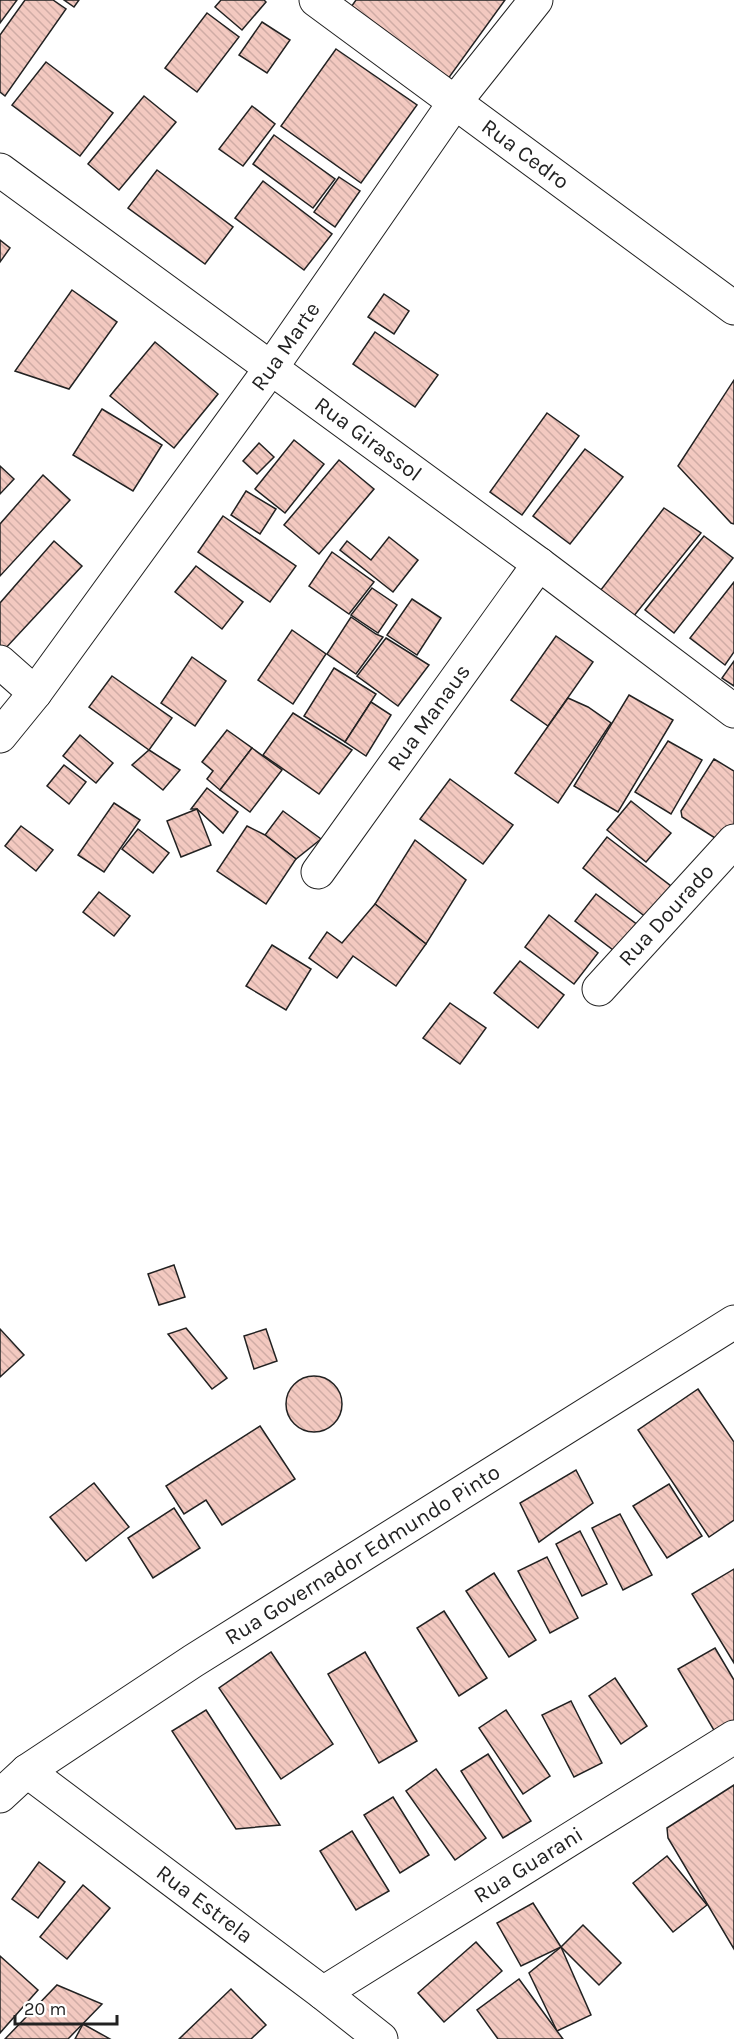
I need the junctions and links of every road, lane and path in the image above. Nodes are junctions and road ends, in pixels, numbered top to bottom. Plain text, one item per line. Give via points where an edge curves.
1 (316, 0) edge
2 (536, 0) edge
3 (455, 102) junction
4 (0, 170) edge
5 (734, 308) edge
6 (271, 368) junction
7 (539, 564) junction
8 (0, 662) edge
9 (35, 693) junction
10 (734, 711) edge
11 (0, 736) edge
12 (734, 841) edge
13 (318, 872) dead end
14 (599, 989) dead end
15 (734, 1322) edge
16 (734, 1737) edge
17 (27, 1771) junction
18 (0, 1796) edge
19 (323, 1993) junction
20 (381, 2039) edge

1 - 3 street, Rua Cedro
2 - 3 street, Rua Marte
3 - 5 street, Rua Cedro
3 - 6 street, Rua Marte
4 - 6 street, Rua Girassol
6 - 7 street, Rua Girassol
6 - 9 street, Rua Marte
7 - 10 street, Rua Girassol
7 - 13 street, Rua Manaus
8 - 9 street
9 - 11 street, Rua Marte
12 - 14 street, Rua Dourado
15 - 17 street, Rua Governador Edmundo Pinto via 193,1661
16 - 19 street, Rua Guarani
17 - 18 street, Rua Governador Edmundo Pinto
17 - 19 street, Rua Estrela
19 - 20 street, Rua Estrela

